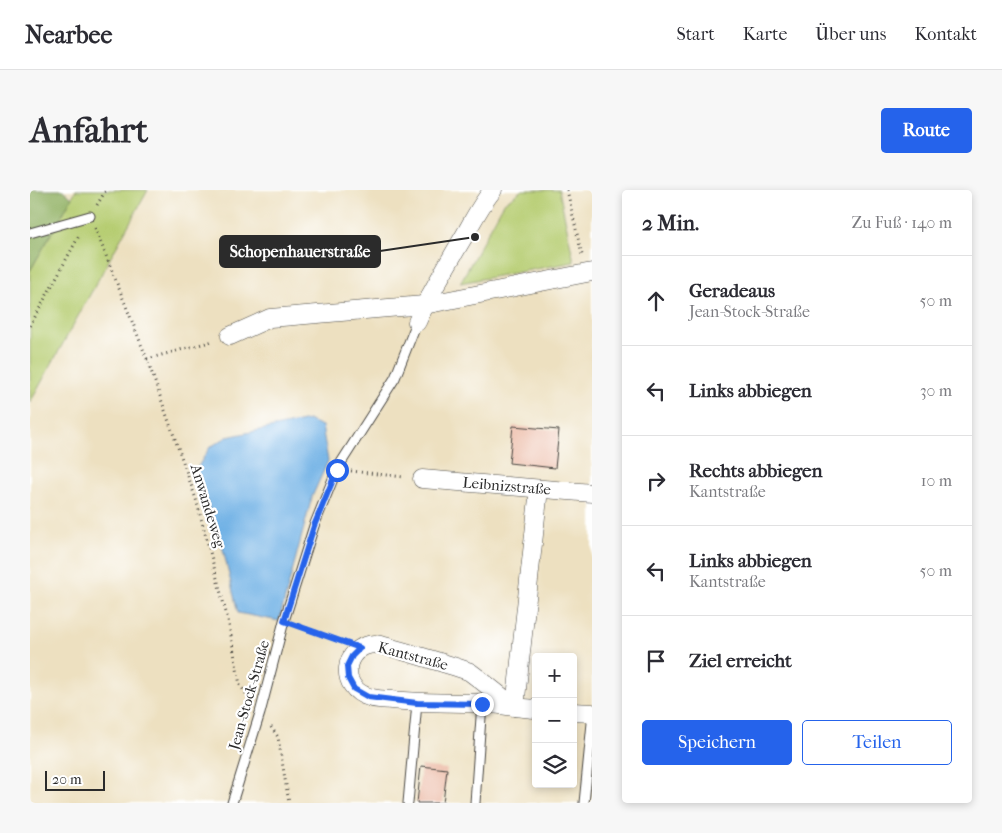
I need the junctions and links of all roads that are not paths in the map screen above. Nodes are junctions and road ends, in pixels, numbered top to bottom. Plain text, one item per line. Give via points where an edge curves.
1 (493, 190) edge
2 (90, 216) road end
3 (30, 234) edge
4 (589, 272) edge
5 (424, 306) junction
6 (417, 322) joint
7 (230, 336) road end
8 (422, 479) road end
9 (539, 489) junction
10 (592, 493) edge
11 (417, 703) junction
12 (482, 704) junction
13 (515, 707) junction
14 (532, 709) edge
15 (577, 712) edge
16 (592, 713) edge
17 (592, 723) edge
18 (232, 803) edge
19 (408, 803) edge
20 (475, 803) edge
21 (584, 803) edge

1 - 5 street
2 - 3 lane
4 - 5 street
5 - 6 street
5 - 7 street via 270,318
6 - 18 lane, Jean-Stock-Straße via 395,378 337,470 314,526
8 - 9 street, Leibnizstraße
9 - 10 street, Leibnizstraße
9 - 13 street
11 - 12 street, Kantstraße
11 - 13 street, Kantstraße via 368,697 354,689 348,678 347,666 352,656 360,648 376,644 468,671
11 - 19 lane
12 - 13 street, Kantstraße
12 - 20 lane
13 - 14 street, Kantstraße
15 - 16 street
17 - 21 lane

